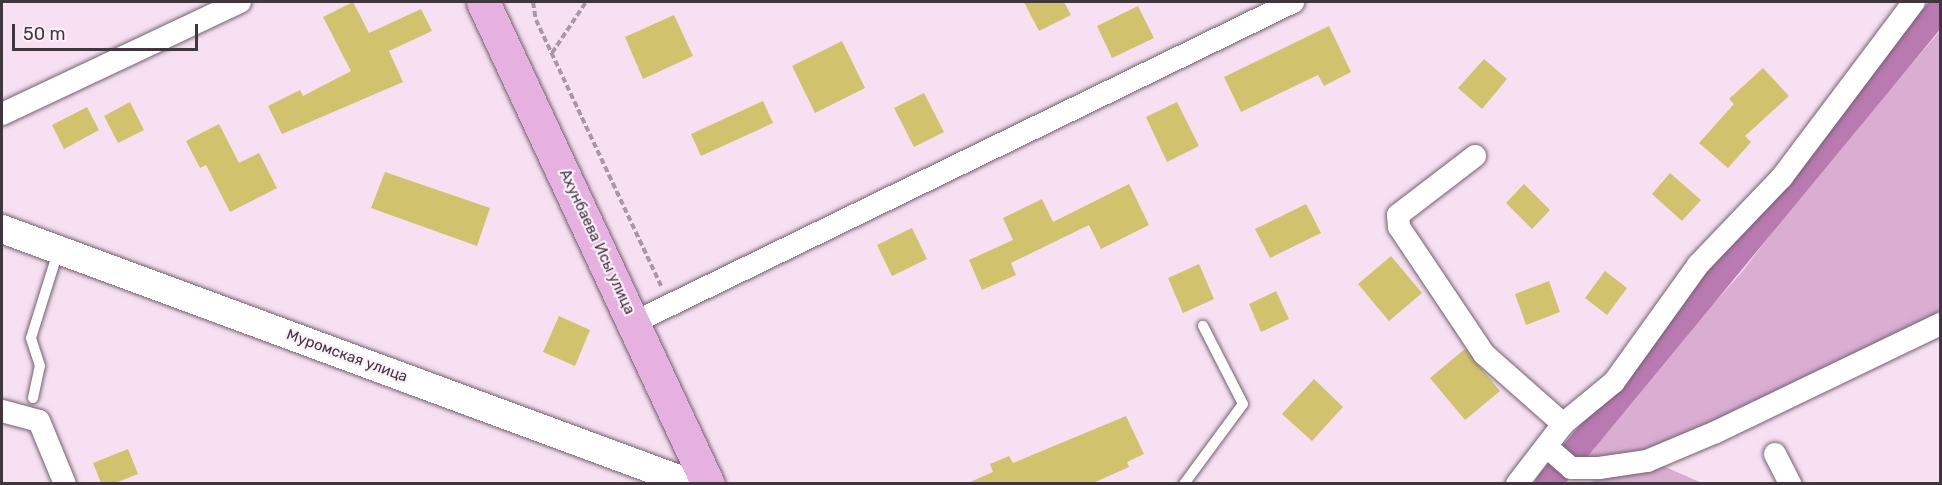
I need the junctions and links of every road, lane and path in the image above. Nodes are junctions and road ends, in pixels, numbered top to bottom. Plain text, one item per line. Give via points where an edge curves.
1 (240, 2) edge
2 (483, 2) edge
3 (533, 2) edge
4 (586, 2) edge
5 (1293, 2) edge
6 (1914, 2) edge
7 (552, 54) junction
8 (2, 114) edge
9 (1476, 156) dead end
10 (2, 229) edge
11 (58, 250) junction
12 (662, 289) dead end
13 (635, 322) junction
14 (1941, 324) edge
15 (1203, 326) dead end
16 (33, 398) junction
17 (9, 413) edge
18 (39, 421) junction
19 (1563, 424) junction
20 (1775, 454) dead end
21 (1559, 458) junction
22 (65, 483) edge
23 (692, 483) edge
24 (708, 483) edge
25 (1184, 483) edge
26 (1517, 483) edge
27 (1790, 483) edge

1 - 8 street
2 - 13 main road, Ахунбаева Исы улица
3 - 7 path via 536,20
4 - 7 path
5 - 13 street
6 - 19 street via 1782,177 1698,265 1614,382
7 - 12 path
9 - 19 street via 1398,214 1399,227 1484,354
10 - 11 street, Муромская улица
11 - 16 lane via 31,338 40,366
11 - 23 street, Муромская улица
13 - 24 main road, Ахунбаева Исы улица
14 - 21 street via 1647,461 1599,468
15 - 25 lane via 1243,404
16 - 17 lane
16 - 18 lane
17 - 18 street
18 - 22 street
19 - 21 street
20 - 27 street
21 - 26 street

